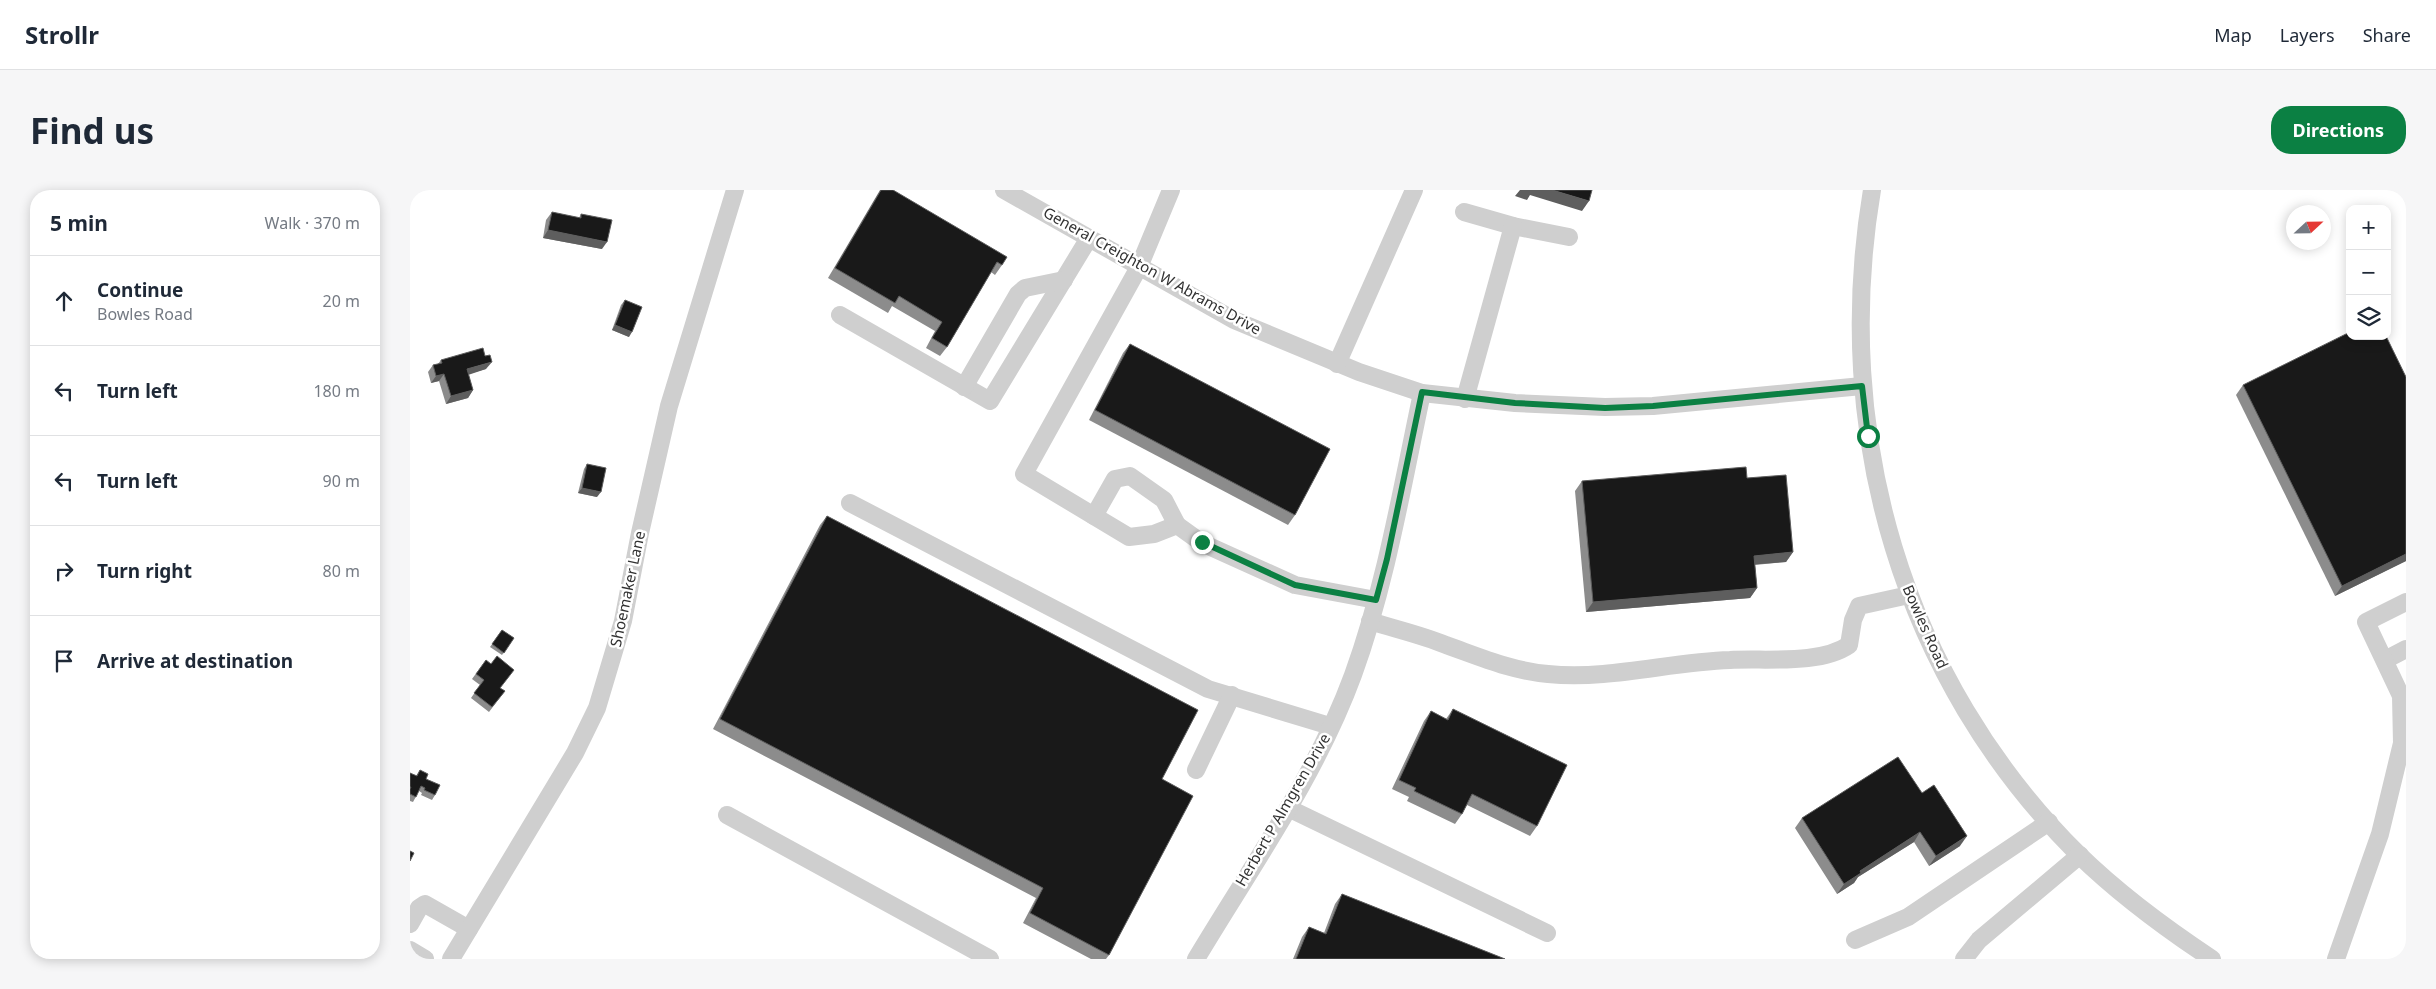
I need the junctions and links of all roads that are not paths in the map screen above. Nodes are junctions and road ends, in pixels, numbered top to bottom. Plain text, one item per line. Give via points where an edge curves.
1 (735, 190) edge
2 (1004, 190) edge
3 (1171, 190) edge
4 (1414, 190) edge
5 (1872, 190) edge
6 (1464, 212) dead end
7 (1513, 226) junction
8 (1569, 237) dead end
9 (1089, 238) junction
10 (1139, 267) junction
11 (1064, 280) junction
12 (840, 315) dead end
13 (1337, 364) junction
14 (1862, 386) junction
15 (964, 387) junction
16 (1422, 392) junction
17 (1465, 399) junction
18 (850, 503) dead end
19 (1094, 516) junction
20 (1177, 525) junction
21 (1909, 595) junction
22 (1376, 600) junction
23 (2406, 602) edge
24 (1370, 621) junction
25 (2406, 649) edge
26 (2385, 660) junction
27 (1232, 695) junction
28 (1330, 726) junction
29 (1196, 770) dead end
30 (1288, 808) junction
31 (727, 815) dead end
32 (2049, 822) junction
33 (2080, 855) junction
34 (410, 924) edge
35 (468, 929) junction
36 (1547, 933) dead end
37 (1855, 940) dead end
38 (410, 950) edge
39 (424, 959) edge
40 (451, 959) edge
41 (990, 959) edge
42 (1196, 959) edge
43 (1964, 959) edge
44 (2212, 959) edge
45 (2336, 959) edge

1 - 35 street, Shoemaker Lane via 669,406 623,621 597,708 575,753
2 - 9 street, General Creighton W Abrams Drive
3 - 10 street
4 - 13 street
5 - 14 street, Bowles Road via 1861,269
6 - 7 street
7 - 8 street
7 - 17 street
9 - 10 street, General Creighton W Abrams Drive
9 - 11 street
10 - 13 street, General Creighton W Abrams Drive via 1234,320
10 - 19 street via 1024,474
11 - 15 street via 1025,288 1018,294
11 - 15 street via 990,401
12 - 15 street
13 - 16 street, General Creighton W Abrams Drive
14 - 17 street, General Creighton W Abrams Drive via 1634,407 1559,406
14 - 21 street, Bowles Road via 1878,493
16 - 17 street, General Creighton W Abrams Drive
16 - 22 street, Herbert P Almgren Drive
18 - 27 street via 1208,689
19 - 20 street via 1129,537 1154,534
19 - 20 street via 1115,479 1130,476 1164,500
20 - 22 street via 1202,542 1295,585
21 - 24 street via 1859,606 1852,620 1849,644 1840,651 1819,657 1720,660 1594,676 1548,674 1496,664
21 - 32 street, Bowles Road via 1932,648 1969,716 2008,772
22 - 24 street, Herbert P Almgren Drive
23 - 26 street via 2366,622
24 - 28 street, Herbert P Almgren Drive via 1353,676
25 - 26 street
26 - 45 street via 2401,696 2402,743 2380,834
27 - 28 street
27 - 29 street
28 - 30 street, Herbert P Almgren Drive
30 - 36 street
30 - 42 street, Herbert P Almgren Drive
31 - 41 street
32 - 33 street, Bowles Road
32 - 37 street via 1908,917
33 - 43 street via 1979,940
33 - 44 street, Bowles Road via 2151,916
34 - 35 street via 418,908 425,904
35 - 40 street, Shoemaker Lane
38 - 39 street

